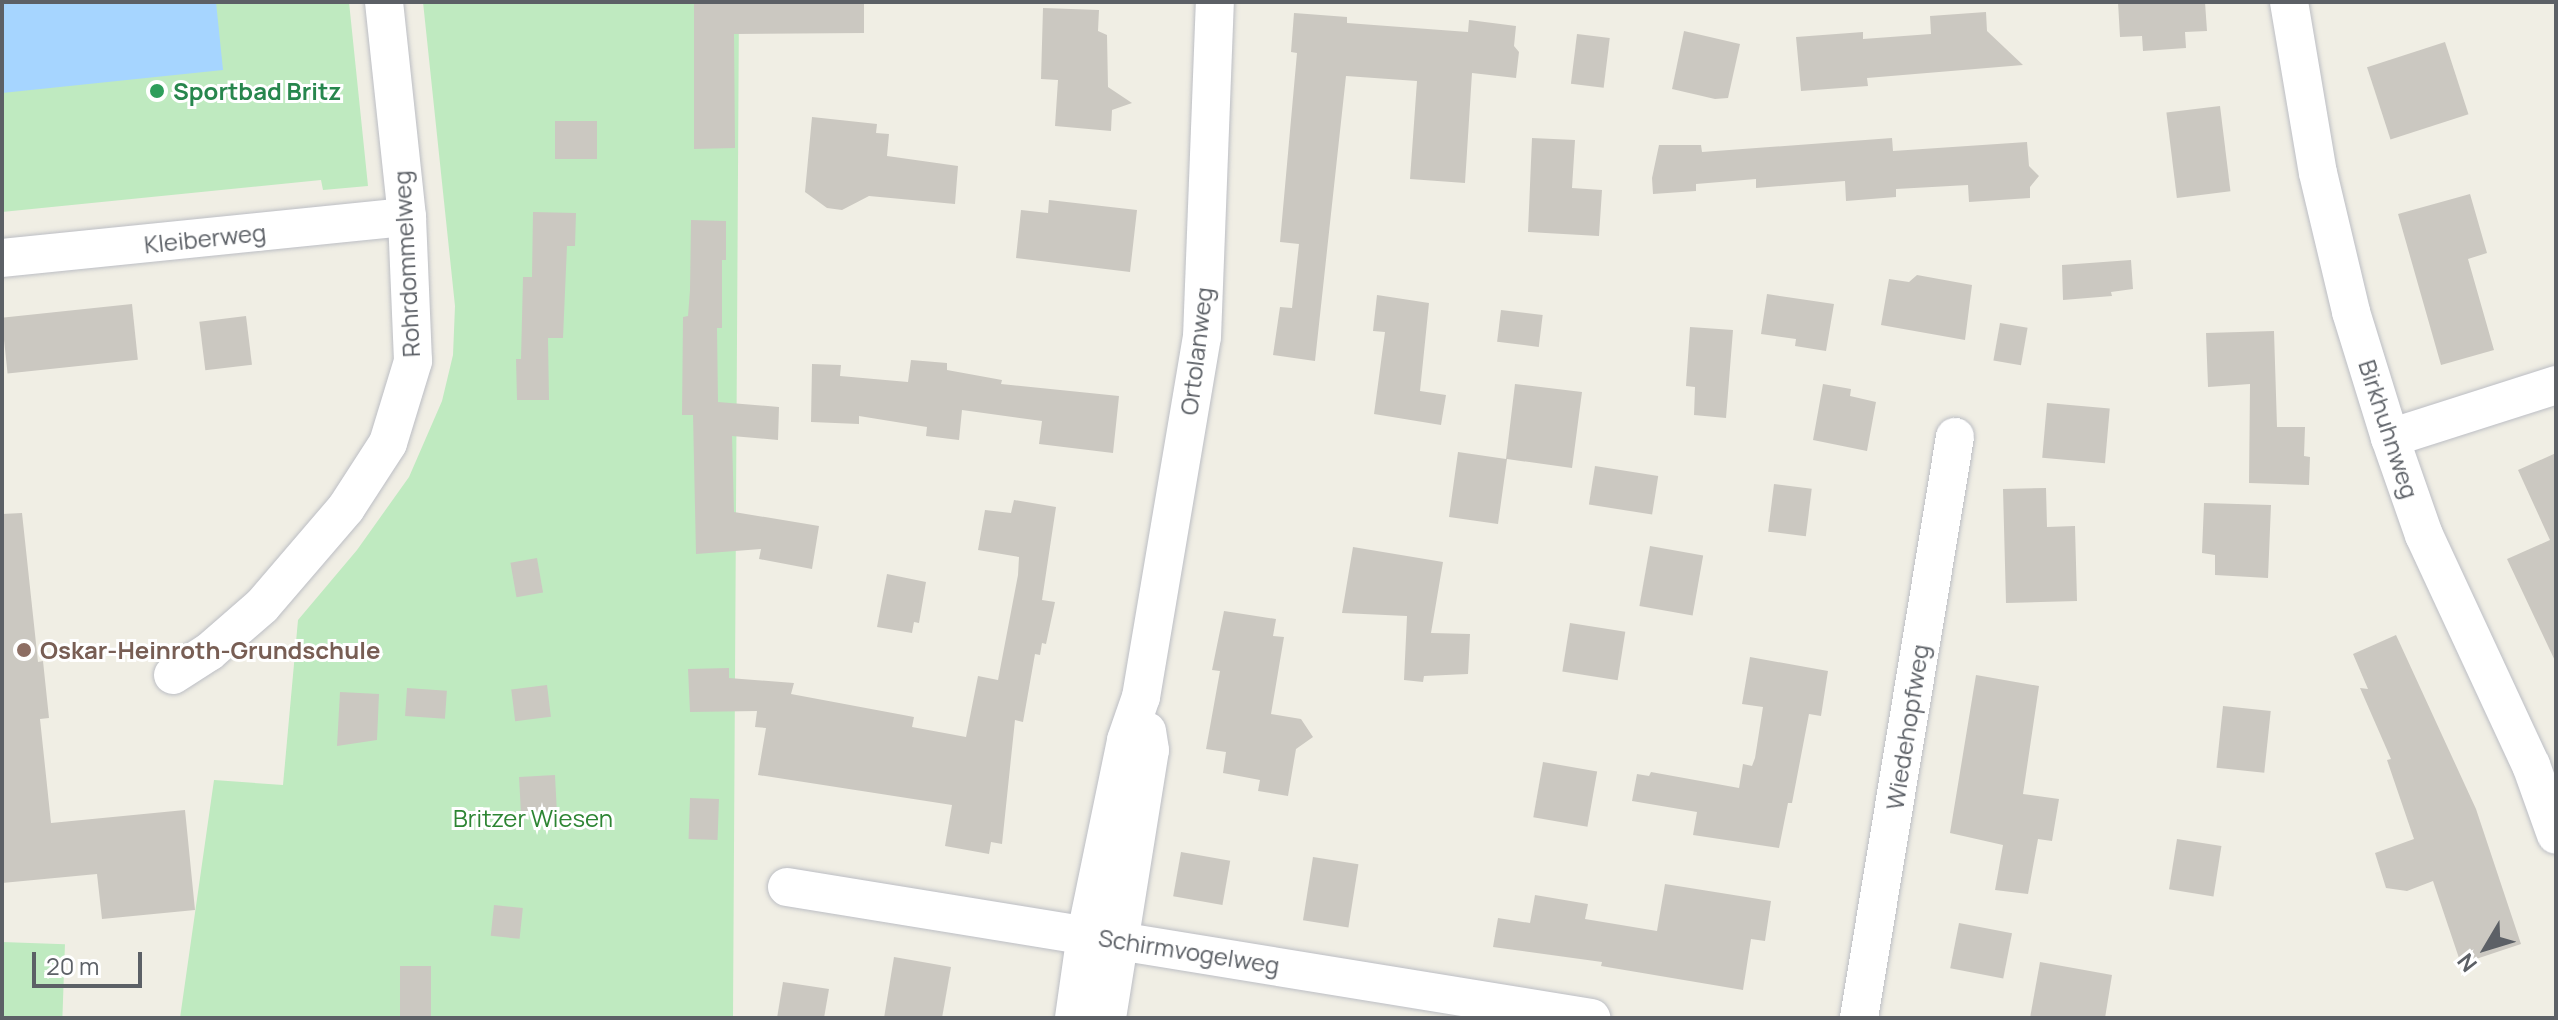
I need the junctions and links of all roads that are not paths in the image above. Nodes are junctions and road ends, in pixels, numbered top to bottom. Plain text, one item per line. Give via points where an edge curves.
1 (384, 2) edge
2 (1215, 2) edge
3 (2289, 2) edge
4 (407, 217) junction
5 (2, 258) edge
6 (2556, 385) edge
7 (1955, 437) dead end
8 (2390, 438) junction
9 (173, 675) dead end
10 (2556, 835) edge
11 (787, 887) dead end
12 (1103, 937) junction
13 (1074, 1018) edge
14 (1107, 1018) edge
15 (1591, 1018) edge
16 (1859, 1018) edge

1 - 4 street, Rohrdommelweg
2 - 12 street, Ortolanweg via 1202,337 1141,697 1150,750
3 - 8 street, Birkhuhnweg via 2318,173 2351,312
4 - 5 street, Kleiberweg
4 - 9 street, Rohrdommelweg via 413,361 388,443 346,508 262,606
6 - 8 street
7 - 16 street, Wiedehopfweg
8 - 10 street, Birkhuhnweg via 2424,535 2531,765
11 - 12 street, Schirmvogelweg
12 - 13 street, Ortolanweg
12 - 14 street, Ortolanweg
12 - 15 street, Schirmvogelweg

